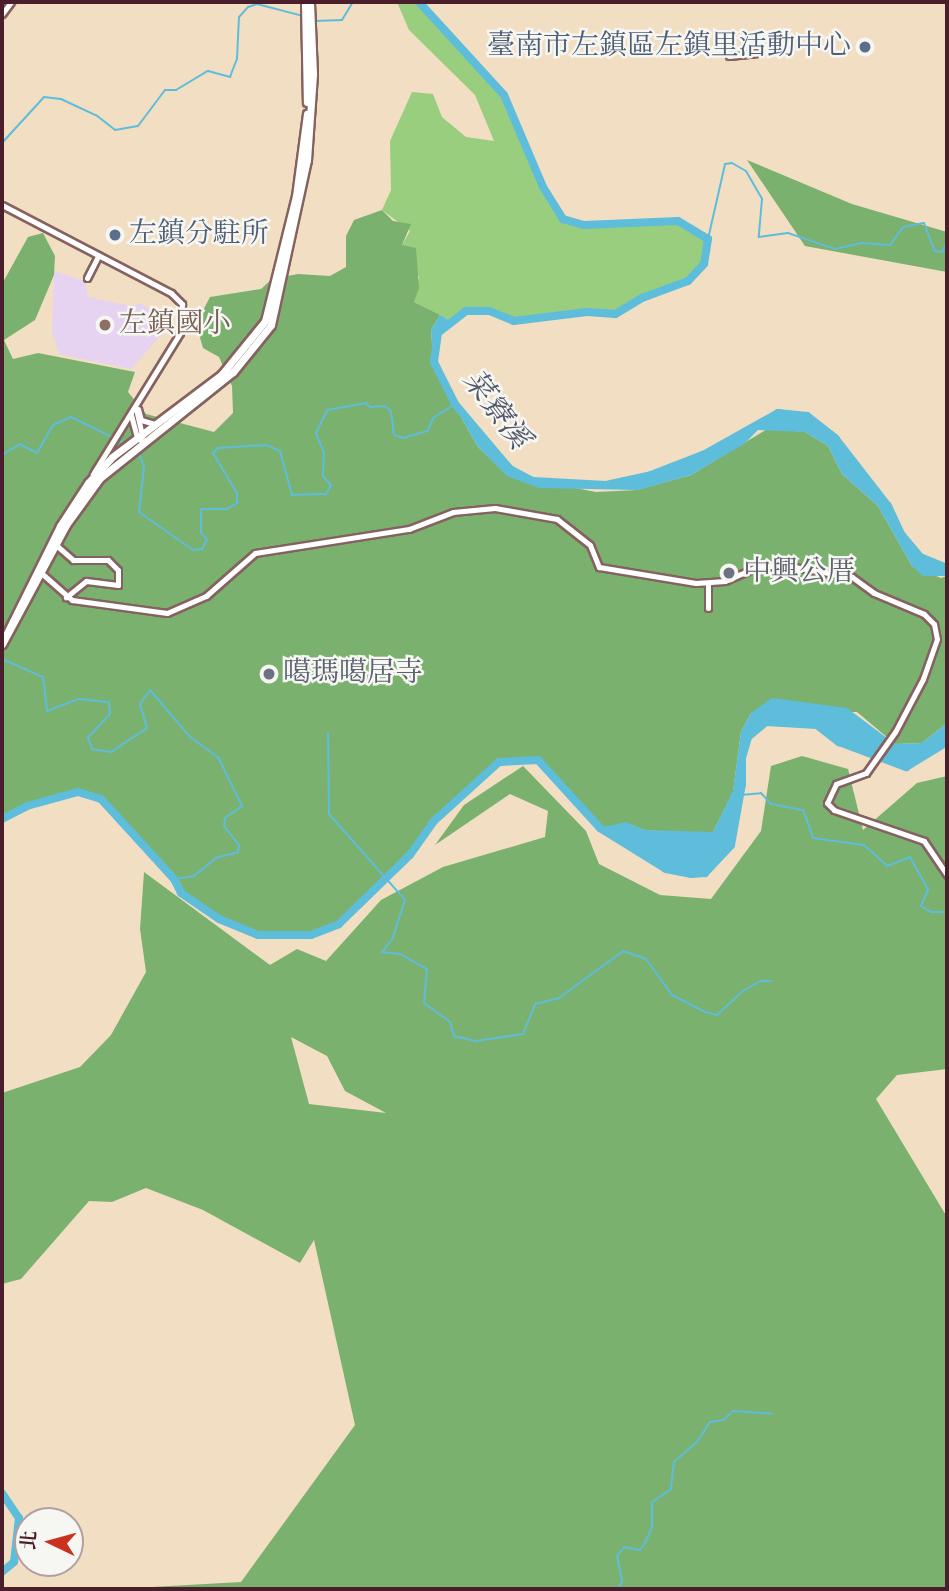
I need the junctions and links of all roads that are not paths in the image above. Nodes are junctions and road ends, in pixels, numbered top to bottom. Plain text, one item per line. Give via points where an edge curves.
1 (11, 2) edge
2 (304, 2) edge
3 (310, 2) edge
4 (2, 15) edge
5 (309, 35) junction
6 (755, 53) dead end
7 (729, 56) dead end
8 (2, 205) edge
9 (98, 256) junction
10 (87, 278) dead end
11 (204, 391) junction
12 (137, 406) junction
13 (131, 415) junction
14 (155, 424) junction
15 (141, 438) junction
16 (111, 458) junction
17 (56, 545) junction
18 (39, 572) junction
19 (708, 583) junction
20 (66, 597) junction
21 (708, 608) dead end
22 (2, 644) edge
23 (947, 875) edge

1 - 4 street
2 - 5 main road
3 - 5 main road
5 - 11 main road via 307,160 277,310 244,360
6 - 7 street
8 - 9 street
9 - 10 street
9 - 12 street via 176,296 184,309 180,333
11 - 14 main road
11 - 15 main road
12 - 13 street
12 - 14 street via 141,420
12 - 15 street
13 - 15 street
13 - 16 street
14 - 15 main road
15 - 16 main road
16 - 17 main road
16 - 18 main road via 88,482
17 - 18 main road
17 - 20 street via 73,560 108,560 118,570 118,585 86,581
18 - 20 street
18 - 22 main road
19 - 20 street via 598,567 590,545 557,519 495,508 453,512 410,529 255,554 206,596 174,611
19 - 21 street
19 - 23 street via 734,577 749,567 788,566 852,577 874,593 924,614 934,624 937,639 923,679 895,732 866,773 832,788 829,806 924,841

